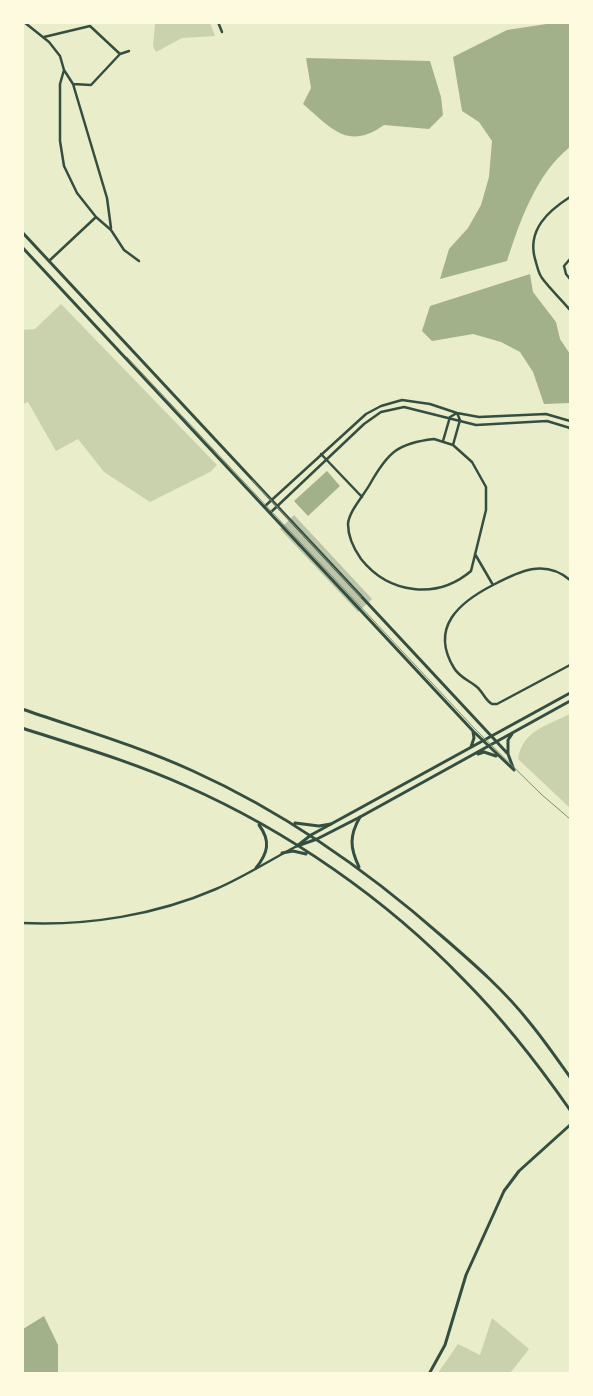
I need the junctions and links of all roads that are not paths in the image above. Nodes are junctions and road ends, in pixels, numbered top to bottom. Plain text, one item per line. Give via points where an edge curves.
1 (24, 22) edge
2 (218, 22) edge
3 (90, 24) edge
4 (222, 32) dead end
5 (44, 37) junction
6 (129, 51) dead end
7 (120, 54) junction
8 (64, 70) junction
9 (73, 84) junction
10 (570, 198) edge
11 (96, 217) junction
12 (111, 230) junction
13 (22, 232) edge
14 (22, 247) edge
15 (570, 259) edge
16 (49, 261) junction
17 (139, 261) dead end
18 (570, 279) edge
19 (570, 310) edge
20 (457, 413) junction
21 (450, 417) junction
22 (460, 420) junction
23 (570, 421) edge
24 (570, 428) edge
25 (443, 441) junction
26 (453, 445) junction
27 (321, 454) junction
28 (327, 460) junction
29 (362, 498) junction
30 (272, 499) junction
31 (278, 505) junction
32 (264, 507) junction
33 (270, 513) junction
34 (475, 554) junction
35 (570, 580) edge
36 (493, 585) junction
37 (570, 665) edge
38 (570, 693) edge
39 (570, 701) edge
40 (22, 709) edge
41 (22, 728) edge
42 (473, 731) junction
43 (512, 734) junction
44 (490, 737) junction
45 (483, 742) junction
46 (495, 743) junction
47 (488, 747) junction
48 (469, 750) junction
49 (508, 754) junction
50 (473, 755) junction
51 (498, 756) junction
52 (360, 817) junction
53 (257, 822) junction
54 (291, 822) junction
55 (331, 824) junction
56 (311, 835) junction
57 (317, 839) junction
58 (297, 846) junction
59 (282, 853) junction
60 (313, 856) junction
61 (256, 868) junction
62 (359, 868) junction
63 (22, 922) edge
64 (570, 1078) edge
65 (570, 1110) edge
66 (570, 1126) edge
67 (429, 1374) edge

1 - 5 street
2 - 4 street
3 - 5 street
3 - 7 street
5 - 8 street via 60,56
6 - 7 street
7 - 9 street via 91,85
8 - 9 street
8 - 11 street via 60,84 60,141 64,166 77,193
9 - 12 street via 107,198
10 - 19 street via 539,223 534,243 540,276
11 - 12 street
11 - 16 street
12 - 17 street via 124,250
13 - 16 street
14 - 32 street
15 - 18 street via 564,266
16 - 30 street
20 - 21 street
20 - 22 street
20 - 23 street via 479,417 546,414
20 - 27 street via 430,404 402,400 381,406 366,414
21 - 22 street
21 - 25 street
21 - 28 street via 404,407 381,412
22 - 24 street via 476,425 547,420
22 - 26 street
25 - 26 street
25 - 29 street via 410,442 394,451 380,467
26 - 34 street via 472,462 486,487 486,510
27 - 28 street
27 - 30 street
28 - 29 street
28 - 31 street
29 - 34 street via 348,522 349,536 367,566 391,584 413,590 446,587 471,571
30 - 31 street
30 - 32 street
31 - 33 street
31 - 44 street
32 - 33 street
33 - 42 street
34 - 36 street
35 - 36 street via 557,572 531,568
36 - 37 street via 470,597 450,619 446,630 448,654 458,674 477,687 488,702 497,704
38 - 44 street
39 - 43 street
40 - 54 street via 193,771
41 - 53 street via 126,761 186,786
42 - 45 street
42 - 48 street
43 - 46 street
43 - 49 street via 508,740
44 - 45 street
44 - 46 street
45 - 47 street
45 - 48 street
46 - 47 street
46 - 49 street
47 - 50 street
47 - 51 street
48 - 55 street
49 - 51 street via 514,770
50 - 51 street via 484,752
50 - 52 street
52 - 57 street
52 - 62 street via 352,830 351,843
53 - 58 street
53 - 61 street via 268,842 267,851
54 - 55 street via 306,826
54 - 56 street
55 - 56 street
56 - 57 street
56 - 58 street
57 - 58 street
57 - 62 street
58 - 59 street
58 - 60 street
59 - 60 street via 303,852
59 - 61 street
60 - 65 street via 381,905 463,978 514,1035
61 - 63 street via 216,889 171,905 83,922
62 - 64 street via 393,893 474,964 529,1021
66 - 67 street via 519,1171 504,1191 466,1275 445,1345

